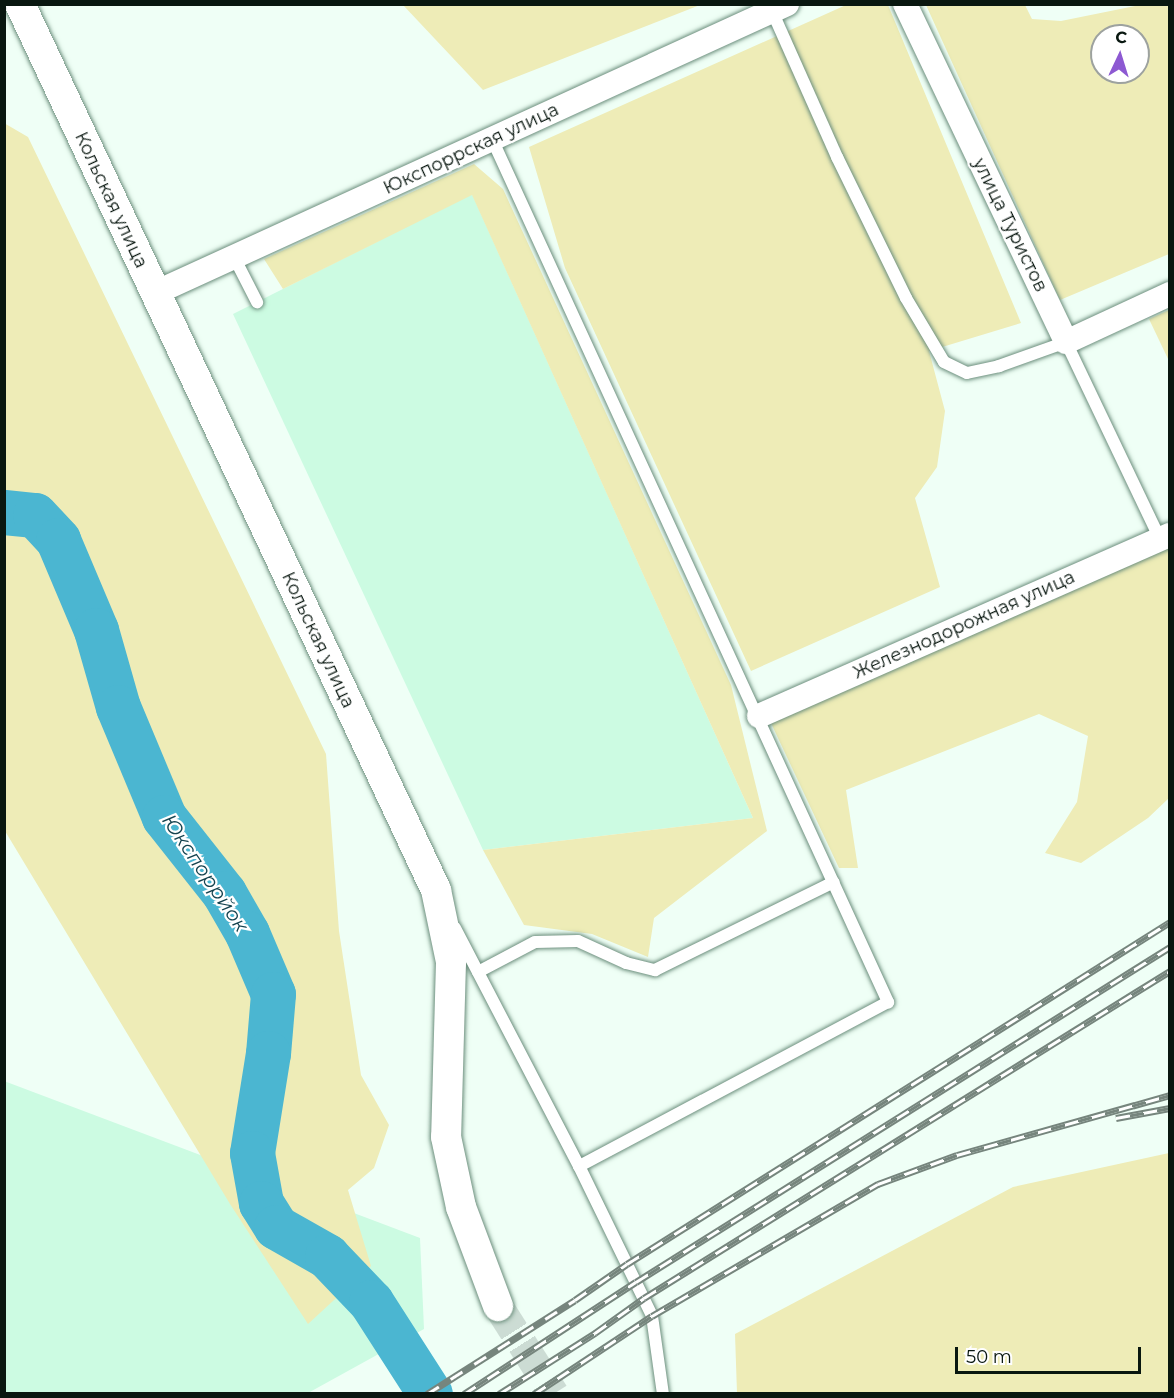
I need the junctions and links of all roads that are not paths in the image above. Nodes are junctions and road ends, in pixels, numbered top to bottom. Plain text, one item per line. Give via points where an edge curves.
1 (20, 4) edge
2 (904, 4) edge
3 (780, 8) edge
4 (492, 139) junction
5 (234, 257) junction
6 (155, 294) junction
7 (1170, 294) edge
8 (257, 302) dead end
9 (1066, 342) junction
10 (1165, 537) edge
11 (759, 716) junction
12 (834, 882) junction
13 (436, 890) junction
14 (478, 972) junction
15 (579, 1166) junction
16 (498, 1306) tunnel mouth
17 (663, 1394) edge

1 - 6 street, Кольская улица
2 - 9 street, улица Туристов
3 - 4 street, Юкспоррская улица
3 - 9 lane via 842,167 906,298 944,362 967,373
4 - 5 street, Юкспоррская улица
4 - 11 lane
5 - 6 street, Юкспоррская улица
5 - 8 lane
6 - 13 street, Кольская улица
7 - 9 street
9 - 10 lane
10 - 11 street, Железнодорожная улица
11 - 12 lane
12 - 14 lane via 655,970 626,963 578,941 535,942
12 - 15 lane via 888,1002
13 - 14 lane
13 - 16 street, Кольская улица via 451,962 446,1137 461,1207
14 - 15 lane
15 - 17 lane via 652,1316

